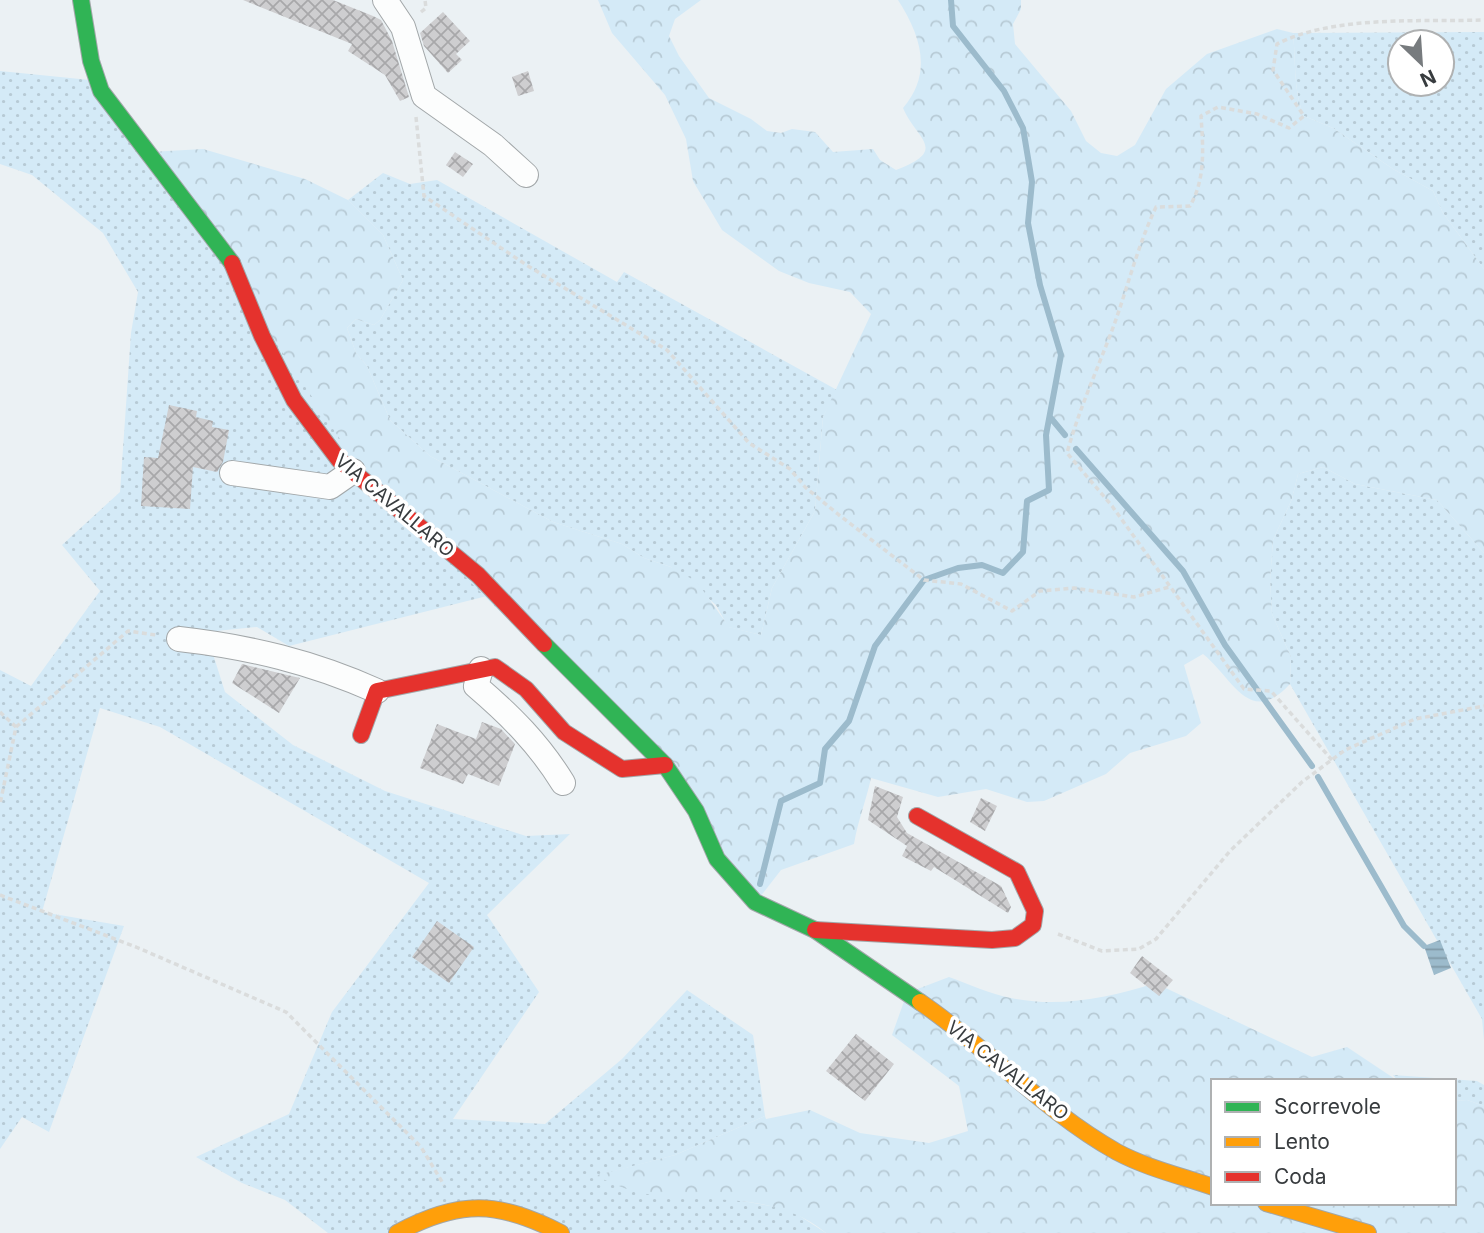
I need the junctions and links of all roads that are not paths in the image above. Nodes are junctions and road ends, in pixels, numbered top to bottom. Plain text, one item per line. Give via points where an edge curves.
1 (81, 0) edge
2 (386, 0) edge
3 (526, 175) dead end
4 (352, 471) junction
5 (232, 473) dead end
6 (179, 639) road end
7 (481, 669) junction
8 (377, 691) junction
9 (361, 735) dead end
10 (665, 765) junction
11 (563, 783) dead end
12 (917, 816) dead end
13 (815, 930) junction
14 (1211, 1186) edge
15 (1273, 1205) edge
16 (397, 1233) edge
17 (561, 1233) edge
18 (1367, 1233) edge

1 - 4 street, VIA CAVALLARO via 101,90 231,260 294,400
2 - 3 street via 403,27 424,96 493,145
4 - 5 street via 330,487
4 - 10 street, VIA CAVALLARO via 478,575
6 - 8 street via 282,655
7 - 8 street
7 - 10 street via 495,667 564,732 622,769
7 - 11 street via 476,686 519,723
8 - 9 street
10 - 13 street, VIA CAVALLARO via 696,811 717,859 755,902
12 - 13 street, VIA CAVALLARO via 1017,872 1035,911 1033,925 1015,938 992,940
13 - 14 street, VIA CAVALLARO via 931,1009 1064,1116 1116,1151
15 - 18 street
16 - 17 street via 427,1215 456,1206 483,1205 532,1217

